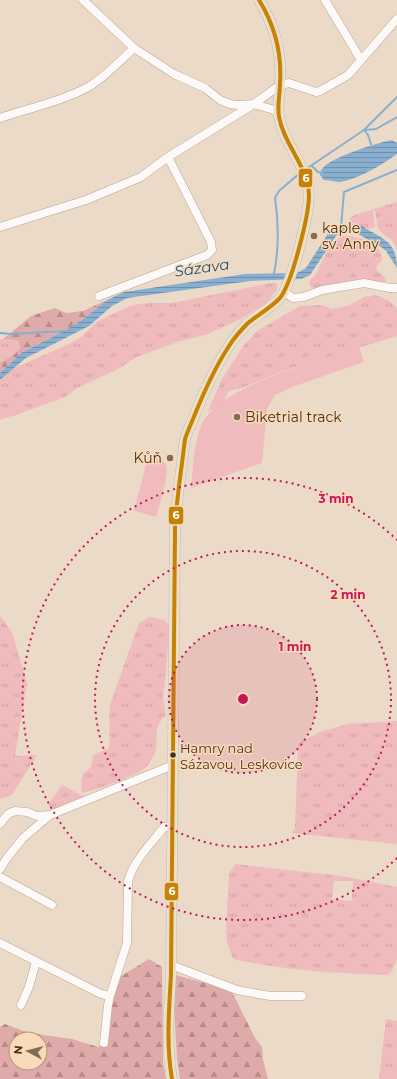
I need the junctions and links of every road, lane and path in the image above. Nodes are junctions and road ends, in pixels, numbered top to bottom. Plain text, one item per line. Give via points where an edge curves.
1 (83, 0) edge
2 (259, 0) edge
3 (325, 0) edge
4 (397, 19) edge
5 (134, 48) junction
6 (361, 60) junction
7 (280, 85) junction
8 (254, 104) junction
9 (278, 111) junction
10 (0, 118) edge
11 (168, 157) junction
12 (0, 227) edge
13 (397, 288) edge
14 (284, 292) junction
15 (99, 296) dead end
16 (173, 765) junction
17 (50, 815) junction
18 (0, 824) edge
19 (172, 826) junction
20 (0, 869) edge
21 (0, 877) edge
22 (52, 905) dead end
23 (0, 943) edge
24 (36, 962) junction
25 (171, 966) junction
26 (110, 996) junction
27 (302, 996) dead end
28 (21, 1005) dead end
29 (104, 1043) dead end
30 (172, 1079) edge

1 - 5 street
2 - 7 main road via 276,39 281,62
3 - 6 street
4 - 6 street
5 - 8 street via 174,74 205,88 220,100 237,105
5 - 10 street via 90,86
6 - 7 street via 348,75 320,91 288,83
7 - 8 street
7 - 9 main road
8 - 9 street
8 - 11 street
9 - 14 main road via 287,139 308,183 309,196 308,212
11 - 12 street via 141,177 86,200
11 - 15 street via 211,242 212,250 207,255
13 - 14 street via 364,283 293,298
14 - 16 main road via 278,300 248,323 229,346 198,406 185,439 175,530
16 - 17 street
16 - 19 main road
17 - 18 street via 37,816 15,811 8,814
17 - 20 street via 23,838
19 - 25 main road
19 - 26 street via 164,827 140,857 131,873 128,882 127,943
21 - 22 street
23 - 24 street
24 - 26 street
24 - 28 street
25 - 27 street via 237,990 270,996
25 - 30 main road via 169,1061
26 - 29 street

